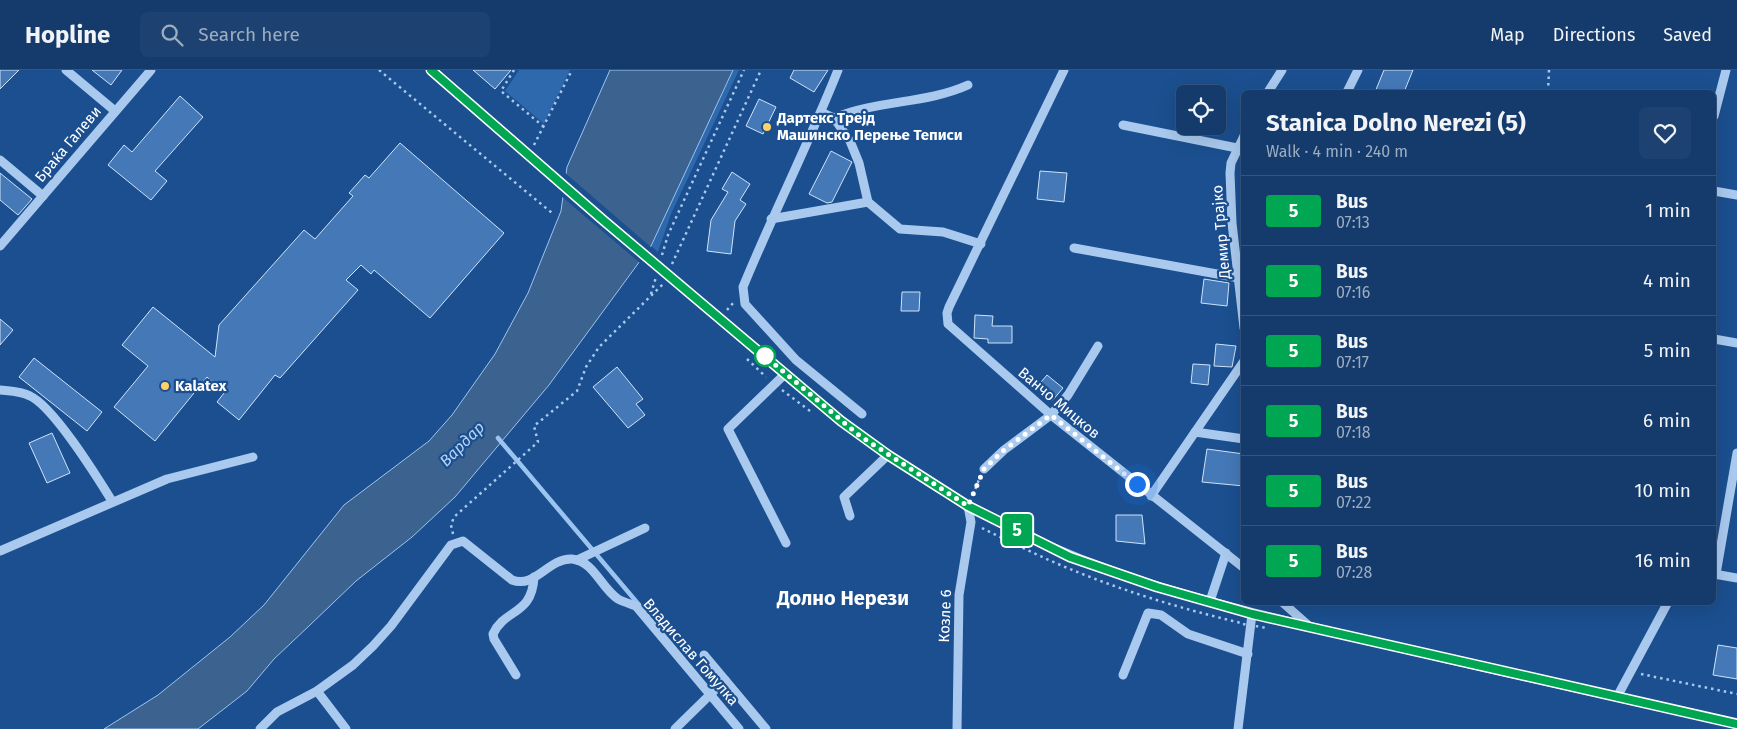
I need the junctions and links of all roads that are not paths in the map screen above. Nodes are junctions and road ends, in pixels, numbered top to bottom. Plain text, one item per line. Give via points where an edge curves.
1 (66, 70) edge
2 (151, 70) edge
3 (431, 70) edge
4 (838, 70) edge
5 (1064, 70) edge
6 (1282, 70) edge
7 (1358, 70) edge
8 (1726, 70) edge
9 (968, 85) dead end
10 (1269, 90) edge
11 (1348, 90) edge
12 (1716, 108) edge
13 (115, 111) junction
14 (821, 112) junction
15 (834, 118) junction
16 (1123, 125) dead end
17 (1241, 141) edge
18 (1237, 148) junction
19 (0, 160) edge
20 (1716, 191) edge
21 (43, 196) junction
22 (1737, 196) edge
23 (868, 202) junction
24 (771, 219) junction
25 (981, 244) junction
26 (0, 246) edge
27 (1074, 248) dead end
28 (1239, 278) junction
29 (1241, 298) edge
30 (1716, 339) edge
31 (1737, 343) edge
32 (1098, 346) dead end
33 (1241, 365) edge
34 (786, 374) junction
35 (0, 390) edge
36 (862, 414) dead end
37 (1051, 415) junction
38 (1195, 432) junction
39 (1241, 438) edge
40 (1737, 453) edge
41 (888, 455) junction
42 (253, 457) dead end
43 (984, 469) road end
44 (1735, 473) edge
45 (1151, 496) junction
46 (112, 501) junction
47 (968, 506) junction
48 (850, 516) dead end
49 (645, 528) dead end
50 (786, 542) dead end
51 (0, 550) edge
52 (1226, 553) junction
53 (577, 560) junction
54 (1241, 566) edge
55 (1716, 569) edge
56 (1716, 574) edge
57 (534, 577) junction
58 (1737, 578) edge
59 (1210, 601) junction
60 (1285, 605) edge
61 (1666, 605) edge
62 (1252, 614) junction
63 (1310, 627) junction
64 (1248, 654) junction
65 (704, 655) dead end
66 (516, 675) dead end
67 (1123, 675) dead end
68 (726, 680) junction
69 (317, 690) junction
70 (709, 694) junction
71 (1617, 697) junction
72 (1737, 724) edge
73 (260, 729) edge
74 (346, 729) edge
75 (675, 729) edge
76 (739, 729) edge
77 (766, 729) edge
78 (957, 729) edge
79 (1238, 729) edge

1 - 13 street, Браќа Галеви
2 - 13 street, Браќа Галеви
3 - 34 street, bridge
4 - 14 street
5 - 25 street, Ванчо Мицков
6 - 10 street
7 - 11 street
8 - 12 street
9 - 15 street via 947,94 855,110
13 - 21 street, Браќа Галеви
14 - 15 street
14 - 24 street
15 - 23 street via 850,141
16 - 18 street
17 - 18 street, Демир Трајко
18 - 28 street, Демир Трајко via 1231,163 1230,181
19 - 21 street
20 - 22 street
21 - 26 street, Браќа Галеви
23 - 24 street
23 - 25 street via 900,229 943,232
24 - 36 street via 743,287 745,304 796,360
25 - 37 street, Ванчо Мицков via 949,307 948,324
27 - 28 street
28 - 29 street, Демир Трајко
30 - 31 street
32 - 37 street via 1068,395
33 - 38 street
34 - 41 street via 841,421
34 - 50 street via 728,429
35 - 46 street via 29,395 42,405 64,430
37 - 43 street
37 - 45 street, Ванчо Мицков
38 - 39 street
38 - 45 street
40 - 44 street
41 - 47 street
41 - 48 street via 844,496
42 - 46 street via 167,479
44 - 55 street
45 - 52 street, Ванчо Мицков
46 - 51 street
47 - 59 street via 1070,557 1157,587
47 - 78 street, Козле 6 via 971,522 959,595
49 - 53 street
52 - 54 street, Ванчо Мицков
52 - 59 street
53 - 57 street via 564,560
53 - 70 street, Владислав Гомулка via 588,565 618,599 636,606
56 - 58 street
57 - 66 street via 534,589 527,603 498,626 493,634
57 - 69 street via 525,582 512,580 467,542 459,541 452,545 391,626 353,665
59 - 62 street
60 - 63 street
61 - 71 street
62 - 63 street
62 - 64 street
63 - 71 street
64 - 67 street via 1188,634 1161,615 1148,613
64 - 79 street
65 - 68 street
68 - 70 street
68 - 77 street
69 - 73 street via 277,712
69 - 74 street
70 - 75 street
70 - 76 street, Владислав Гомулка
71 - 72 street

